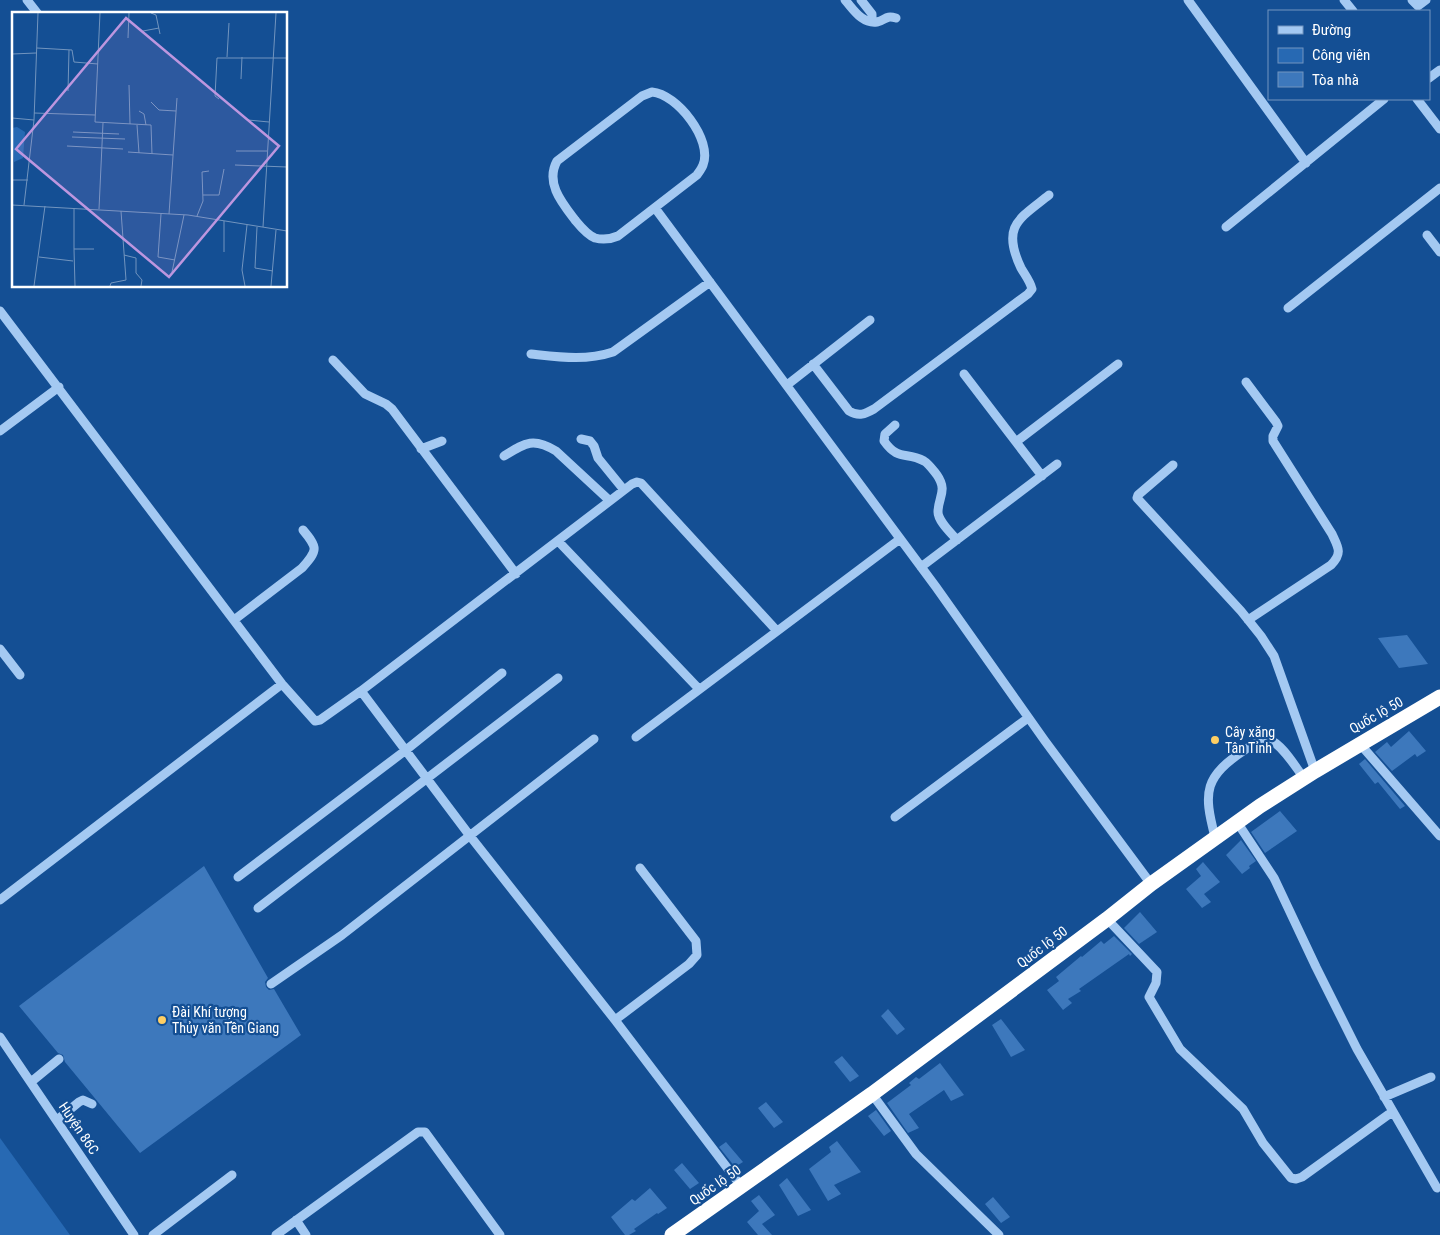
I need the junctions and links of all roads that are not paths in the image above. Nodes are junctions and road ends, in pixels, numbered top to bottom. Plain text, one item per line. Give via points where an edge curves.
1 (27, 0) edge
2 (845, 0) edge
3 (861, 0) edge
4 (1188, 0) edge
5 (1412, 0) edge
6 (1426, 0) edge
7 (36, 12) edge
8 (896, 18) dead end
9 (872, 21) junction
10 (1383, 100) edge
11 (1418, 100) edge
12 (1440, 129) edge
13 (1306, 163) junction
14 (1440, 188) edge
15 (1049, 194) dead end
16 (655, 208) junction
17 (1226, 228) dead end
18 (1427, 235) dead end
19 (1440, 252) edge
20 (710, 282) junction
21 (1288, 308) dead end
22 (0, 311) edge
23 (870, 320) dead end
24 (531, 354) dead end
25 (333, 360) dead end
26 (813, 364) junction
27 (1118, 364) dead end
28 (964, 374) dead end
29 (1246, 382) dead end
30 (787, 386) junction
31 (59, 387) junction
32 (895, 425) dead end
33 (0, 431) edge
34 (580, 439) dead end
35 (442, 441) dead end
36 (1016, 442) junction
37 (421, 448) junction
38 (504, 456) dead end
39 (1057, 464) dead end
40 (1173, 465) dead end
41 (1042, 476) junction
42 (624, 490) junction
43 (610, 501) junction
44 (303, 530) dead end
45 (900, 539) junction
46 (957, 540) junction
47 (558, 542) junction
48 (921, 567) junction
49 (516, 574) junction
50 (234, 620) junction
51 (1248, 620) junction
52 (777, 631) junction
53 (0, 650) edge
54 (502, 672) dead end
55 (20, 674) dead end
56 (558, 678) dead end
57 (282, 684) junction
58 (699, 689) junction
59 (361, 691) junction
60 (1440, 697) edge
61 (1028, 718) junction
62 (636, 737) dead end
63 (594, 739) dead end
64 (1360, 744) junction
65 (406, 750) junction
66 (1309, 774) junction
67 (427, 778) junction
68 (896, 817) dead end
69 (1237, 822) junction
70 (470, 836) junction
71 (1440, 836) edge
72 (1216, 837) junction
73 (640, 868) dead end
74 (238, 877) dead end
75 (1152, 884) junction
76 (0, 900) edge
77 (258, 908) dead end
78 (1107, 919) junction
79 (271, 984) dead end
80 (615, 1020) junction
81 (0, 1037) edge
82 (57, 1061) dead end
83 (1431, 1077) dead end
84 (31, 1082) junction
85 (872, 1094) junction
86 (1384, 1097) junction
87 (92, 1104) dead end
88 (1392, 1112) junction
89 (57, 1120) junction
90 (232, 1175) dead end
91 (741, 1186) junction
92 (1437, 1188) dead end
93 (296, 1220) junction
94 (134, 1235) edge
95 (153, 1235) edge
96 (276, 1235) edge
97 (306, 1235) edge
98 (500, 1235) edge
99 (672, 1235) edge
100 (1000, 1235) edge

1 - 7 street
2 - 9 street via 859,17
3 - 9 street via 872,14
4 - 13 street
5 - 6 street via 1418,6
8 - 9 street
10 - 13 street
11 - 12 street
13 - 17 street
14 - 21 street
15 - 26 street via 1013,228 1012,242 1032,288 1028,294 874,409 864,415 849,411
16 - 16 street via 618,236 608,240 594,238 559,199 555,190 554,167 557,161 642,96 660,92 684,110 699,133 704,164 697,175
16 - 20 street
18 - 19 street
20 - 24 street via 613,352 573,358
20 - 30 street
22 - 31 street
23 - 26 street
25 - 37 street via 365,394 392,408
26 - 30 street
27 - 36 street
28 - 36 street
29 - 51 street via 1276,422 1278,426 1273,441 1339,550 1331,565
30 - 45 street
31 - 33 street
31 - 50 street
32 - 46 street via 885,434 884,441 895,453 926,462 936,474 942,485 939,518
34 - 42 street via 590,441 598,458
35 - 37 street
36 - 41 street
37 - 49 street
38 - 43 street via 528,442 549,447
39 - 41 street
40 - 51 street via 1137,498
41 - 46 street
42 - 43 street
42 - 52 street via 632,484 641,483
43 - 47 street
44 - 50 street via 314,544 310,560
45 - 48 street
45 - 52 street
46 - 48 street
47 - 49 street
47 - 58 street
48 - 61 street
49 - 59 street
50 - 57 street
51 - 66 street via 1274,656
52 - 58 street
53 - 55 street
54 - 65 street
56 - 67 street
57 - 59 street via 315,721
57 - 76 street
58 - 62 street
59 - 65 street
60 - 64 highway, Quốc lộ 50
61 - 68 street
61 - 75 street
63 - 70 street
64 - 66 highway, Quốc lộ 50
64 - 71 street
65 - 67 street
65 - 74 street
66 - 69 highway, Quốc lộ 50
66 - 72 street via 1272,741 1265,739 1247,748 1216,773 1210,785 1208,810
67 - 70 street
67 - 77 street
69 - 72 highway, Quốc lộ 50
69 - 86 street via 1274,878
70 - 79 street via 342,935
70 - 80 street
72 - 75 highway, Quốc lộ 50
73 - 80 street via 696,941 697,955 690,964
75 - 78 highway, Quốc lộ 50
78 - 85 highway, Quốc lộ 50
78 - 88 street via 1157,972 1156,983 1148,996 1180,1049 1243,1109 1263,1143 1291,1178 1302,1177
80 - 91 street
81 - 84 street, Huyện 86C
82 - 84 street
83 - 86 street
84 - 89 street, Huyện 86C
85 - 91 highway, Quốc lộ 50
85 - 100 street via 916,1154
86 - 88 street
87 - 89 street via 84,1100 79,1102
88 - 92 street
89 - 94 street, Huyện 86C
90 - 95 street
91 - 99 highway, Quốc lộ 50
93 - 96 street
93 - 97 street
93 - 98 street via 418,1132 425,1132

